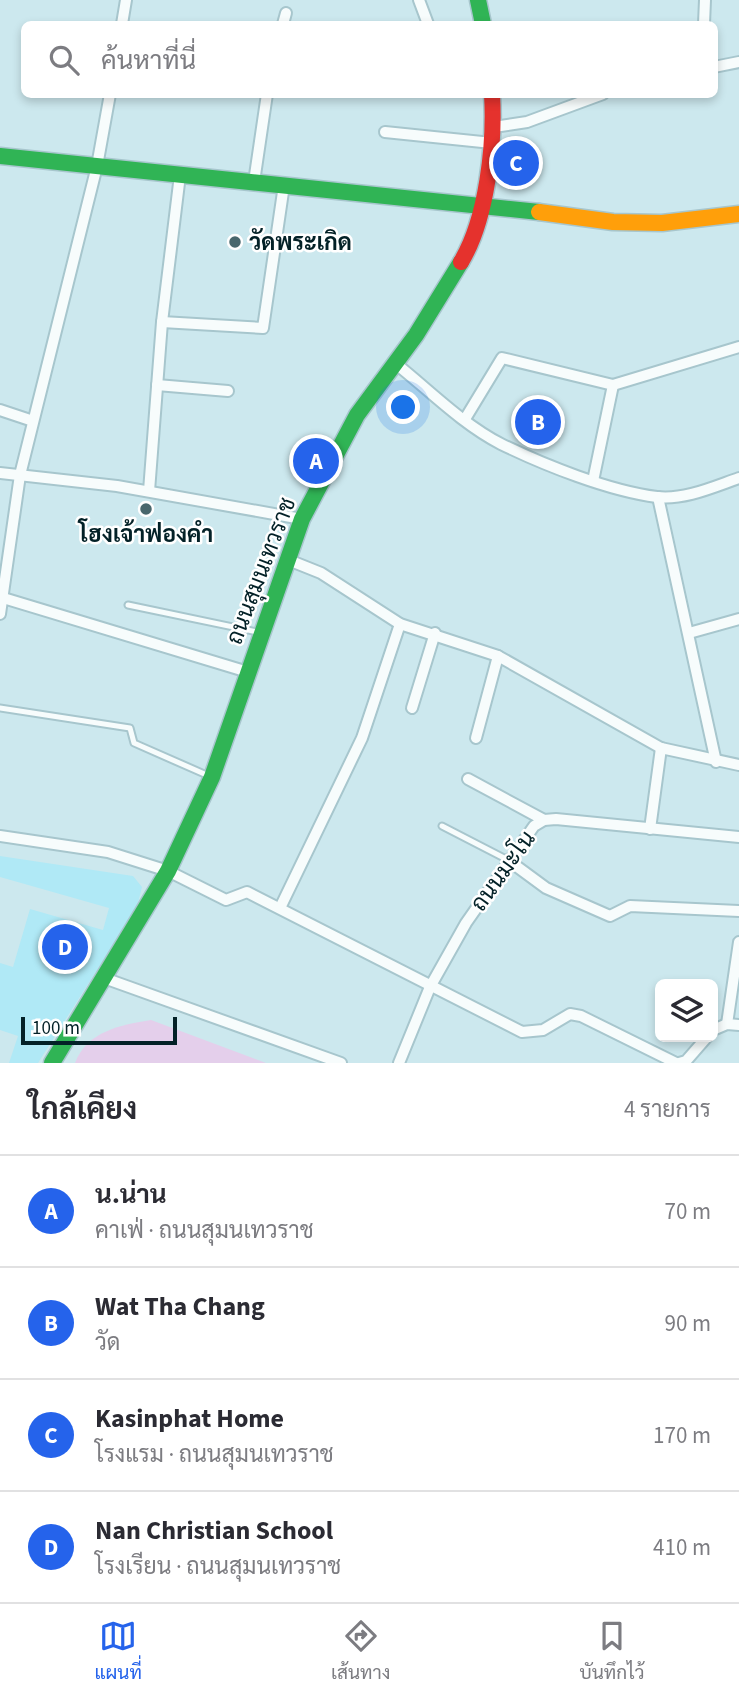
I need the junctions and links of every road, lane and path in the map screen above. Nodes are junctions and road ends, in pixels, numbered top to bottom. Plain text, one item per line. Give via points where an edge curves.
1 (126, 0) edge
2 (419, 0) edge
3 (478, 0) edge
4 (705, 0) edge
5 (122, 21) edge
6 (427, 21) edge
7 (482, 21) edge
8 (704, 21) edge
9 (739, 62) edge
10 (718, 66) edge
11 (109, 98) edge
12 (266, 98) edge
13 (492, 98) edge
14 (592, 98) edge
15 (385, 132) dead end
16 (493, 135) junction
17 (0, 156) edge
18 (97, 166) junction
19 (180, 175) junction
20 (254, 182) junction
21 (284, 185) junction
22 (482, 205) junction
23 (739, 214) edge
24 (163, 322) junction
25 (739, 347) edge
26 (396, 363) junction
27 (157, 385) junction
28 (612, 385) junction
29 (228, 391) dead end
30 (0, 410) edge
31 (465, 419) junction
32 (33, 421) junction
33 (0, 474) edge
34 (20, 475) junction
35 (739, 478) edge
36 (593, 481) junction
37 (149, 491) junction
38 (657, 497) junction
39 (302, 519) junction
40 (286, 559) junction
41 (1, 597) edge
42 (128, 605) dead end
43 (0, 614) edge
44 (739, 619) edge
45 (400, 624) junction
46 (262, 633) junction
47 (689, 633) junction
48 (435, 634) junction
49 (498, 656) junction
50 (248, 672) junction
51 (0, 708) edge
52 (412, 708) dead end
53 (476, 738) dead end
54 (661, 748) junction
55 (716, 762) junction
56 (739, 765) edge
57 (212, 777) junction
58 (468, 779) dead end
59 (544, 820) junction
60 (442, 826) dead end
61 (650, 829) junction
62 (0, 835) edge
63 (739, 837) edge
64 (508, 860) junction
65 (168, 871) junction
66 (280, 908) junction
67 (739, 911) edge
68 (739, 942) edge
69 (104, 978) junction
70 (430, 987) junction
71 (727, 1024) junction
72 (739, 1025) edge
73 (718, 1028) edge
74 (702, 1042) edge
75 (52, 1063) edge
76 (341, 1063) edge
77 (399, 1063) edge
78 (677, 1063) edge

1 - 5 street
2 - 6 street
3 - 7 street
4 - 8 street
9 - 10 street
11 - 18 street
12 - 20 street
13 - 16 street, ถนนสุมนเทวราช
14 - 16 street
15 - 16 street
16 - 22 street, ถนนสุมนเทวราช
17 - 18 street
18 - 19 street
18 - 32 street
19 - 20 street
19 - 24 street
20 - 21 street
21 - 22 street
21 - 24 street via 263,328
22 - 23 street via 613,222 662,223
22 - 26 street, ถนนสุมนเทวราช via 465,255
24 - 27 street
25 - 28 street
26 - 31 street
26 - 39 street, ถนนสุมนเทวราช via 357,415
27 - 29 street
27 - 37 street
28 - 31 street via 502,358
28 - 36 street
30 - 32 street
31 - 36 street via 500,443
32 - 34 street
33 - 34 street
34 - 37 street
34 - 41 street
35 - 38 street via 690,494
36 - 38 street
37 - 39 street
38 - 47 street
39 - 40 street, ถนนสุมนเทวราช
40 - 45 street via 321,573
40 - 46 street, ถนนสุมนเทวราช
41 - 43 street
41 - 50 street
42 - 46 lane
44 - 47 street
45 - 48 street
45 - 66 street via 362,738
46 - 50 street, ถนนสุมนเทวราช
47 - 55 street
48 - 49 street
48 - 52 street
49 - 53 street
49 - 54 street
50 - 57 street, ถนนสุมนเทวราช
51 - 57 lane via 130,728 134,743
54 - 55 street
54 - 61 street
55 - 56 street
57 - 65 street, ถนนสุมนเทวราช
58 - 59 street
59 - 61 street, ถนนมะโน
59 - 64 street, ถนนมะโน via 534,825
60 - 64 lane
61 - 63 street, ถนนมะโน
62 - 65 street via 108,852
64 - 67 street via 546,888 610,916 630,906
64 - 70 street, ถนนมะโน
65 - 66 street via 221,899 247,892
65 - 69 street, ถนนสุมนเทวราช
66 - 70 street
68 - 71 street
69 - 75 street, ถนนสุมนเทวราช
69 - 76 street
70 - 77 street, ถนนมะโน
70 - 78 street via 523,1032 543,1030 570,1014 581,1016
71 - 72 street
71 - 73 street
74 - 78 street via 685,1061

